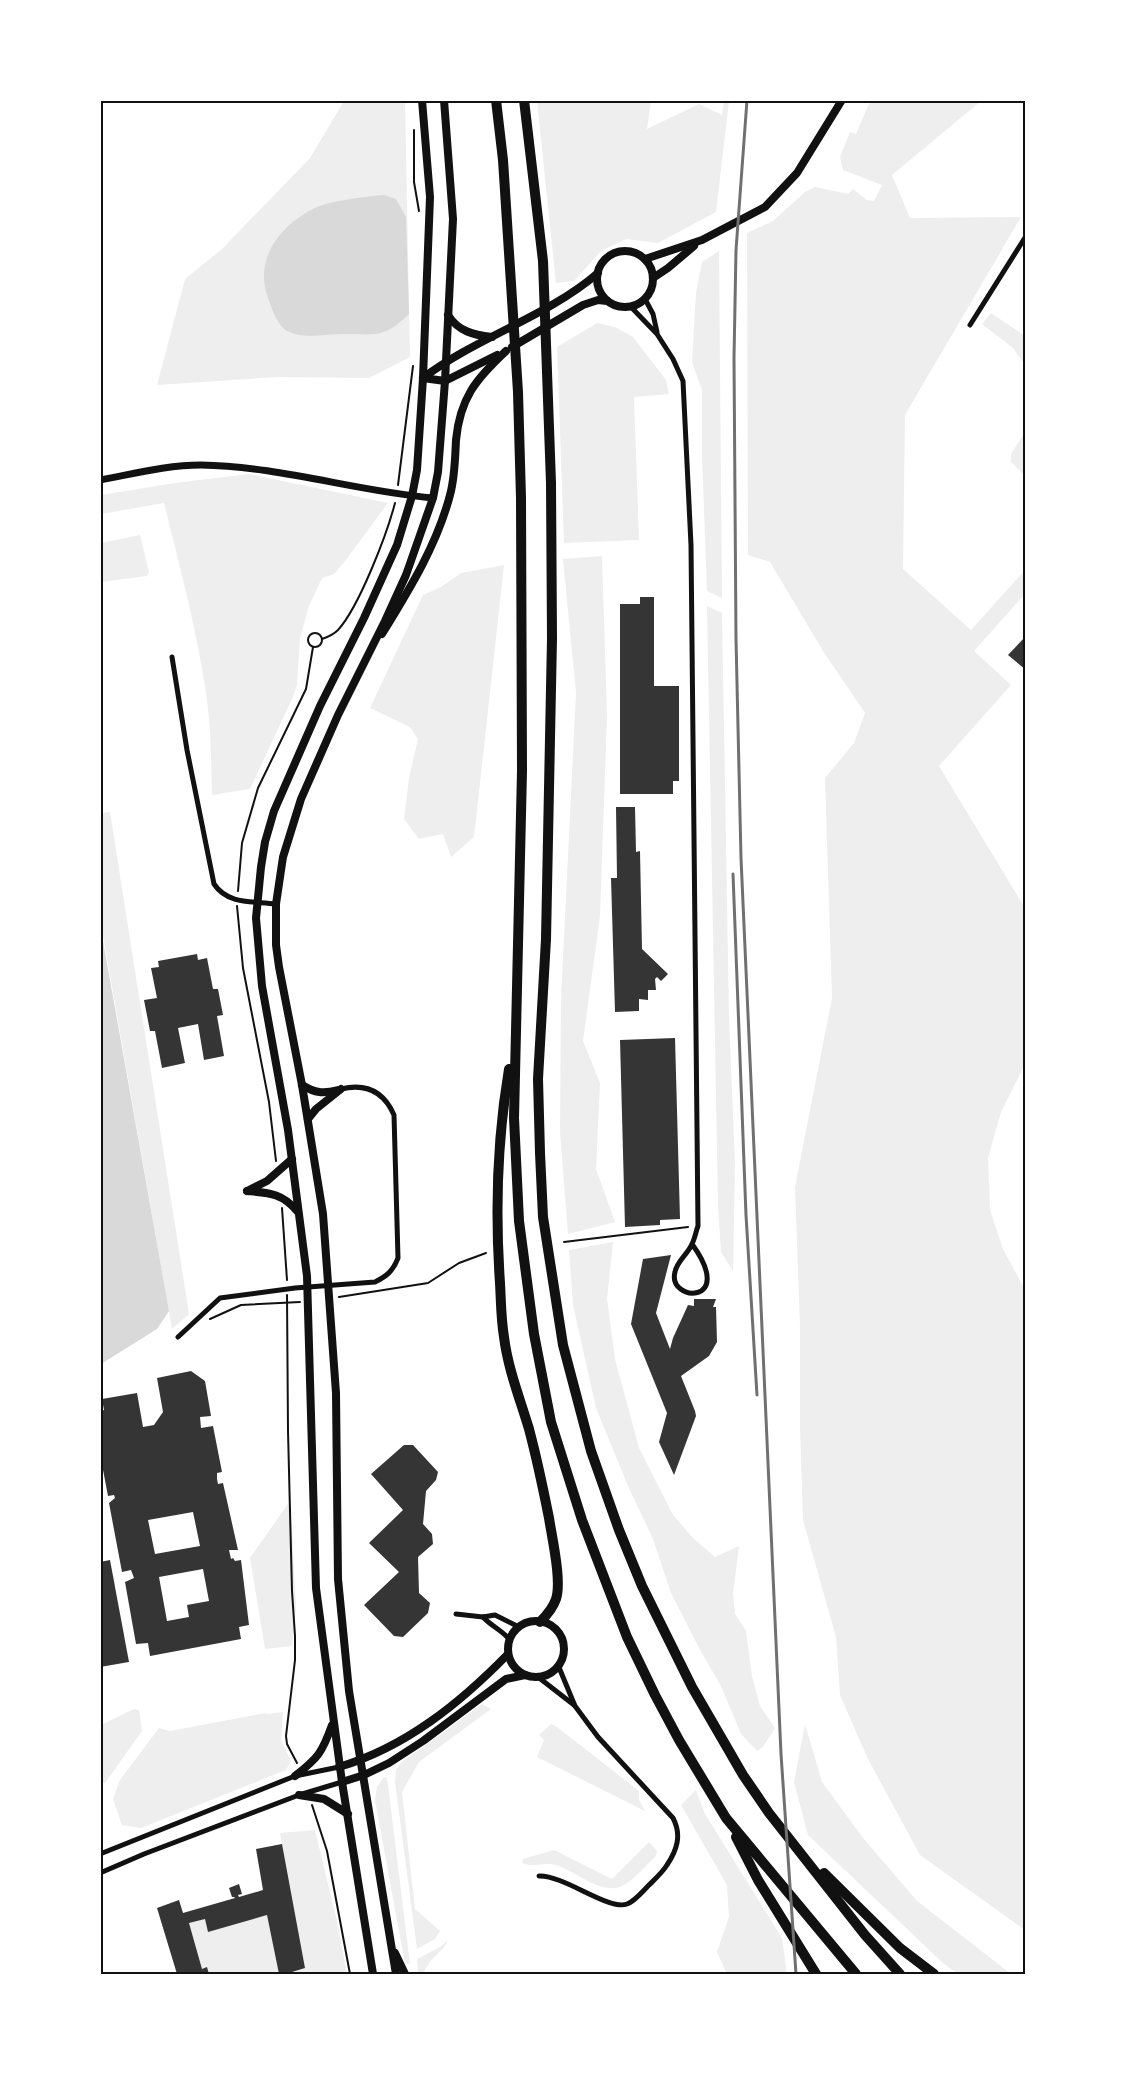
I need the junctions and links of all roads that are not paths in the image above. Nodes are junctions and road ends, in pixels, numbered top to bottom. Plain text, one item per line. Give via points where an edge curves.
1 (422, 100) edge
2 (444, 100) edge
3 (496, 100) edge
4 (524, 100) edge
5 (842, 100) edge
6 (1026, 236) edge
7 (702, 240) junction
8 (645, 260) junction
9 (598, 273) junction
10 (653, 278) junction
11 (645, 299) junction
12 (607, 301) junction
13 (631, 307) junction
14 (448, 314) junction
15 (970, 325) dead end
16 (657, 334) junction
17 (492, 337) junction
18 (506, 351) junction
19 (446, 361) junction
20 (423, 378) junction
21 (445, 381) junction
22 (100, 480) edge
23 (412, 496) junction
24 (433, 498) junction
25 (172, 657) dead end
26 (363, 666) junction
27 (256, 902) junction
28 (276, 904) junction
29 (515, 1033) junction
30 (303, 1085) junction
31 (341, 1089) junction
32 (308, 1119) junction
33 (292, 1158) junction
34 (297, 1212) junction
35 (692, 1244) junction
36 (178, 1337) dead end
37 (456, 1614) dead end
38 (483, 1617) junction
39 (540, 1622) junction
40 (519, 1627) junction
41 (510, 1641) junction
42 (508, 1654) junction
43 (558, 1665) junction
44 (525, 1675) junction
45 (538, 1677) junction
46 (575, 1706) junction
47 (333, 1722) junction
48 (360, 1761) junction
49 (339, 1767) junction
50 (364, 1775) junction
51 (295, 1776) junction
52 (342, 1782) junction
53 (299, 1795) junction
54 (769, 1813) junction
55 (348, 1814) junction
56 (726, 1818) junction
57 (100, 1854) edge
58 (100, 1874) edge
59 (539, 1876) dead end
60 (389, 1938) junction
61 (368, 1948) junction
62 (368, 1974) edge
63 (373, 1974) edge
64 (396, 1974) edge
65 (405, 1974) edge
66 (816, 1974) edge
67 (856, 1974) edge
68 (900, 1974) edge
69 (934, 1974) edge

1 - 20 main road via 430,197
2 - 14 main road via 453,219
3 - 29 highway via 518,392 521,498 522,771
4 - 54 highway via 543,261 548,377 552,650 546,939 537,1079 543,1217 563,1345 591,1451 620,1530 655,1615 692,1688
5 - 7 main road via 797,173 772,201
6 - 15 street
7 - 8 main road
7 - 10 main road
8 - 9 main road via 634,253 617,253 604,261
8 - 10 main road
9 - 12 main road via 600,290
9 - 17 main road via 571,293
10 - 11 main road
11 - 13 main road
11 - 16 street
12 - 13 main road
12 - 18 main road via 584,305
13 - 16 street
14 - 17 main road via 465,331
14 - 19 main road
16 - 35 street via 683,381 691,545 698,1226
17 - 19 main road
18 - 21 main road
18 - 26 main road via 472,388 462,407 451,494 440,525 412,585
19 - 20 main road
19 - 21 main road
20 - 21 main road
20 - 23 main road
21 - 24 main road
22 - 23 street via 199,465 253,469
23 - 24 street
23 - 27 main road via 397,545 274,811
24 - 26 main road via 406,575
25 - 27 street via 214,884 220,893 237,901
26 - 28 main road via 301,799 283,857
27 - 28 street
27 - 33 main road via 262,986
28 - 30 main road via 279,967
29 - 39 highway via 499,1150 498,1256 504,1338 535,1453 558,1585 556,1599
29 - 56 highway via 519,1221 551,1422 582,1520 627,1637 674,1731
30 - 31 main road via 314,1092
30 - 32 main road
31 - 32 main road
31 - 36 street via 361,1087 378,1094 394,1116 398,1258 394,1269 375,1282 220,1298
32 - 48 main road via 328,1275 336,1393 338,1579
33 - 34 main road
33 - 34 main road via 267,1181 247,1191 281,1197
34 - 47 main road via 309,1308 316,1588
35 - 35 street via 704,1260 708,1283 691,1293 678,1287 674,1274
37 - 38 street
38 - 40 street via 495,1615
38 - 41 street
39 - 40 main road
39 - 43 main road via 556,1629 561,1636 564,1653
40 - 41 main road
41 - 42 main road
42 - 44 main road
42 - 48 main road via 454,1705 393,1746
43 - 45 main road
43 - 46 street
44 - 45 main road
44 - 50 main road via 506,1679 423,1741
45 - 46 street
46 - 59 street via 609,1750 674,1818 679,1828 678,1840 665,1869 628,1904 615,1905 555,1878
47 - 49 main road
47 - 51 main road via 316,1760
48 - 49 main road
48 - 50 main road
49 - 51 street
49 - 52 main road
50 - 52 main road
50 - 60 main road
51 - 57 street
52 - 53 street
52 - 55 main road
53 - 55 main road via 324,1799
53 - 58 street
54 - 68 highway
54 - 69 highway via 841,1892
55 - 61 main road
56 - 66 highway via 758,1880
56 - 67 highway
60 - 64 main road
60 - 65 main road
61 - 62 main road
61 - 63 main road

